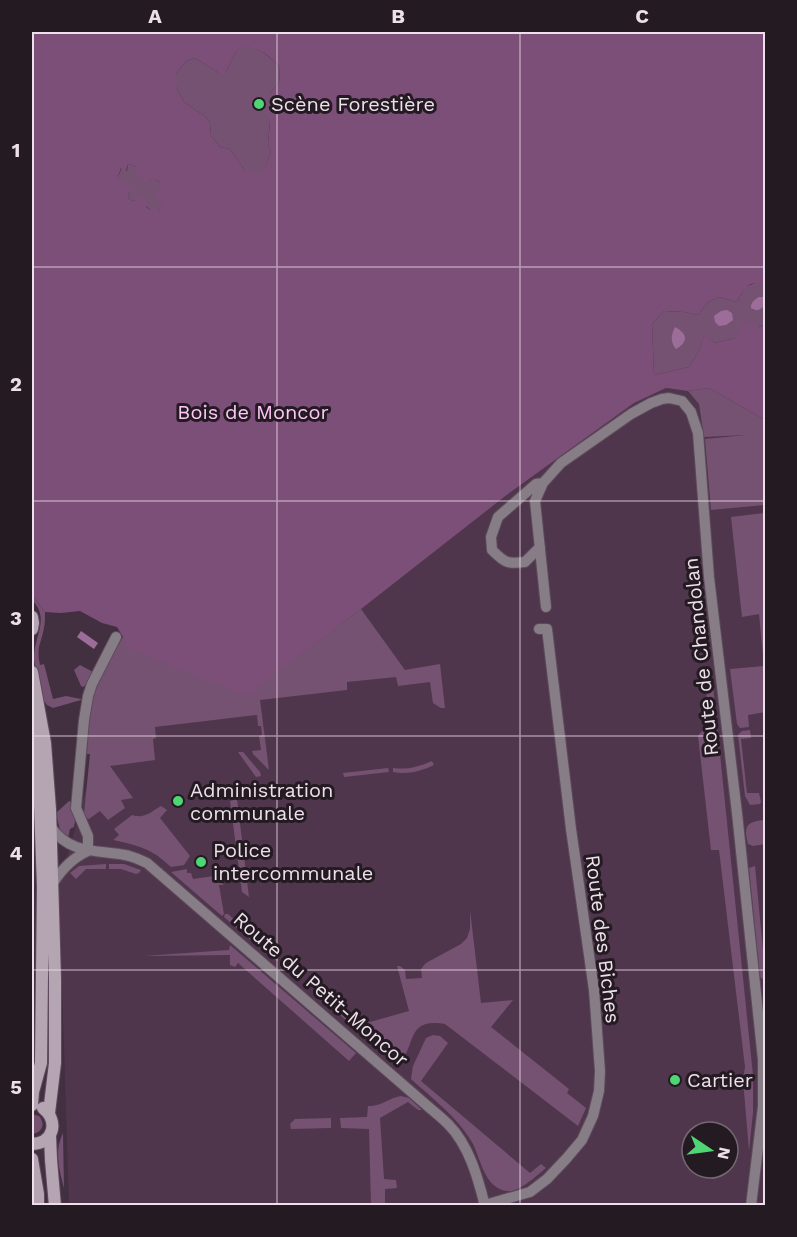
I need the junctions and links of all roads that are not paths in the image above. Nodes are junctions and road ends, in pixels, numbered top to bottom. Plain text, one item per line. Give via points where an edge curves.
1 (543, 483) junction
2 (540, 547) junction
3 (546, 607) dead end
4 (32, 617) edge
5 (32, 629) edge
6 (539, 630) dead end
7 (117, 637) dead end
8 (32, 672) edge
9 (32, 721) edge
10 (35, 779) edge
11 (51, 827) junction
12 (88, 851) junction
13 (52, 883) junction
14 (32, 1105) edge
15 (49, 1113) junction
16 (50, 1136) junction
17 (32, 1144) edge
18 (32, 1159) edge
19 (485, 1205) edge
20 (38, 1206) edge
21 (55, 1206) edge
22 (751, 1206) edge

1 - 2 street, Route de Chandolan via 535,501
1 - 2 street via 536,484 498,517 491,537 492,550 512,563 525,562
1 - 22 street, Route de Chandolan via 561,463 651,403 669,398 682,401 691,412 698,433 709,577 763,1060 763,1106
2 - 3 street, Route de Chandolan
4 - 5 main road
6 - 19 street, Route des Biches via 547,628 594,990 599,1091 582,1140 547,1179 530,1192
7 - 12 street via 90,688 84,720 76,808 88,837
8 - 11 main road via 45,743
9 - 10 main road
10 - 14 main road via 43,886 42,1018 41,1063
11 - 12 street, Route du Petit-Moncor via 63,840
11 - 13 main road
12 - 13 street via 68,864
12 - 19 street, Route du Petit-Moncor via 127,855 147,863 450,1125 474,1166
13 - 15 main road via 55,1063
14 - 15 main road
15 - 16 main road via 53,1124
16 - 17 main road
16 - 21 main road
18 - 20 main road

